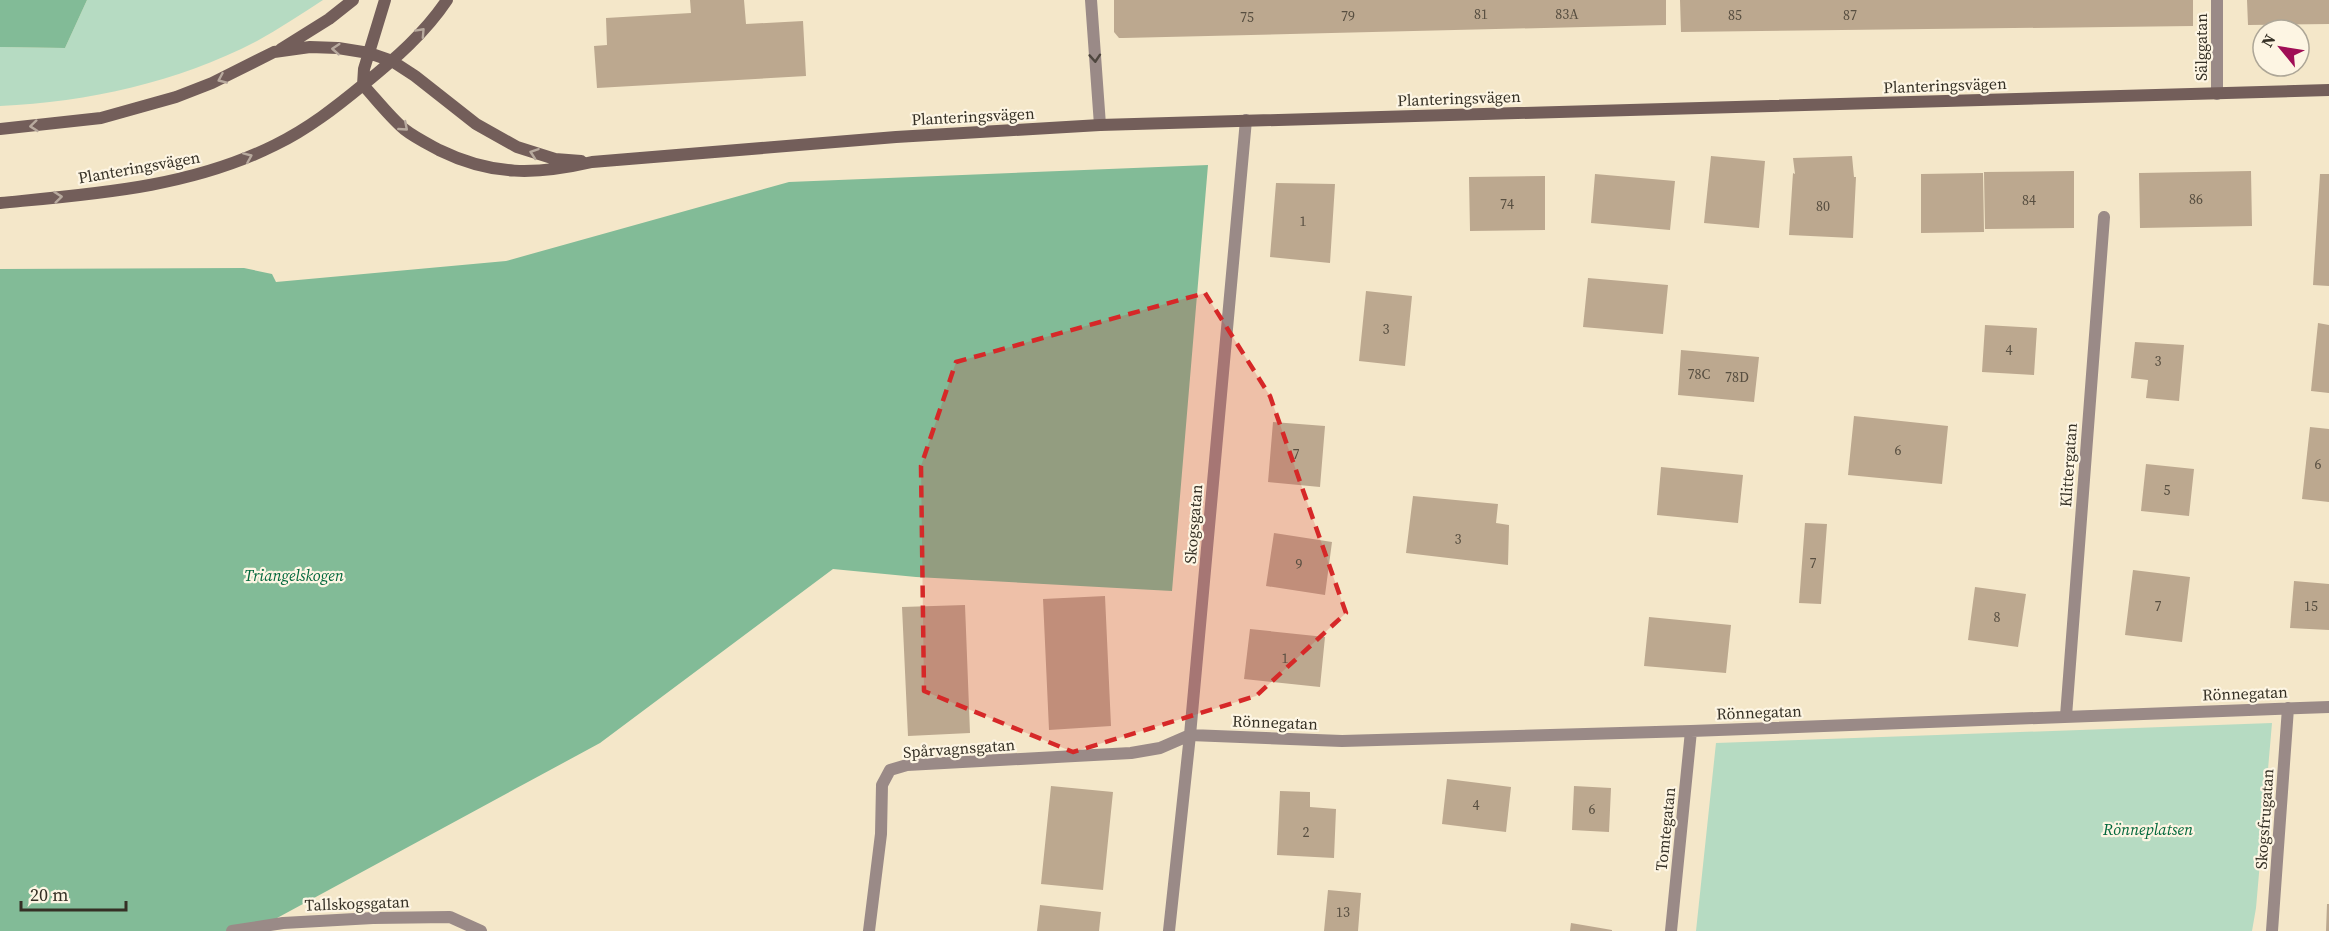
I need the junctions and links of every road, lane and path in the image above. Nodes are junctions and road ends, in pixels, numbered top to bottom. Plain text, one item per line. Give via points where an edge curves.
1 (353, 0) edge
2 (385, 0) edge
3 (447, 0) edge
4 (1091, 0) edge
5 (2217, 0) edge
6 (274, 52) junction
7 (369, 52) junction
8 (393, 61) junction
9 (363, 85) junction
10 (2329, 90) edge
11 (2217, 94) junction
12 (1246, 120) junction
13 (1100, 125) junction
14 (0, 129) edge
15 (592, 162) junction
16 (0, 203) edge
17 (2104, 217) dead end
18 (2329, 707) edge
19 (2288, 708) junction
20 (2066, 717) junction
21 (1691, 731) junction
22 (1190, 735) junction
23 (232, 931) edge
24 (481, 931) edge
25 (869, 931) edge
26 (1169, 931) edge
27 (1671, 931) edge
28 (2272, 931) edge

1 - 6 street
2 - 7 street
8 -> 3 street
4 -> 13 street
5 - 11 street, Sälggatan
7 -> 6 street, Planteringsvägen via 310,47
6 -> 14 street, Planteringsvägen via 176,97 101,118
7 - 8 street, Planteringsvägen
7 - 9 street
8 - 9 street
15 -> 8 street, Planteringsvägen via 536,154 495,136
9 -> 15 street, Planteringsvägen via 404,129 472,164 521,172 557,170
16 -> 9 street, Planteringsvägen via 143,186 219,168 316,122
10 - 11 street, Planteringsvägen
11 - 12 street, Planteringsvägen
12 - 13 street, Planteringsvägen
12 - 22 street, Skogsgatan
13 - 15 street, Planteringsvägen
17 - 20 street, Klittergatan
18 - 19 street, Rönnegatan
19 - 20 street, Rönnegatan
19 - 28 street, Skogsfrugatan
20 - 21 street, Rönnegatan
21 - 22 street, Rönnegatan via 1342,741
21 - 27 street, Tomtegatan
22 - 25 street, Spårvagnsgatan via 1160,748 1131,753 907,765 890,770 882,785 881,834
22 - 26 street, Skogsgatan
23 - 24 street, Tallskogsgatan via 283,923 450,917

